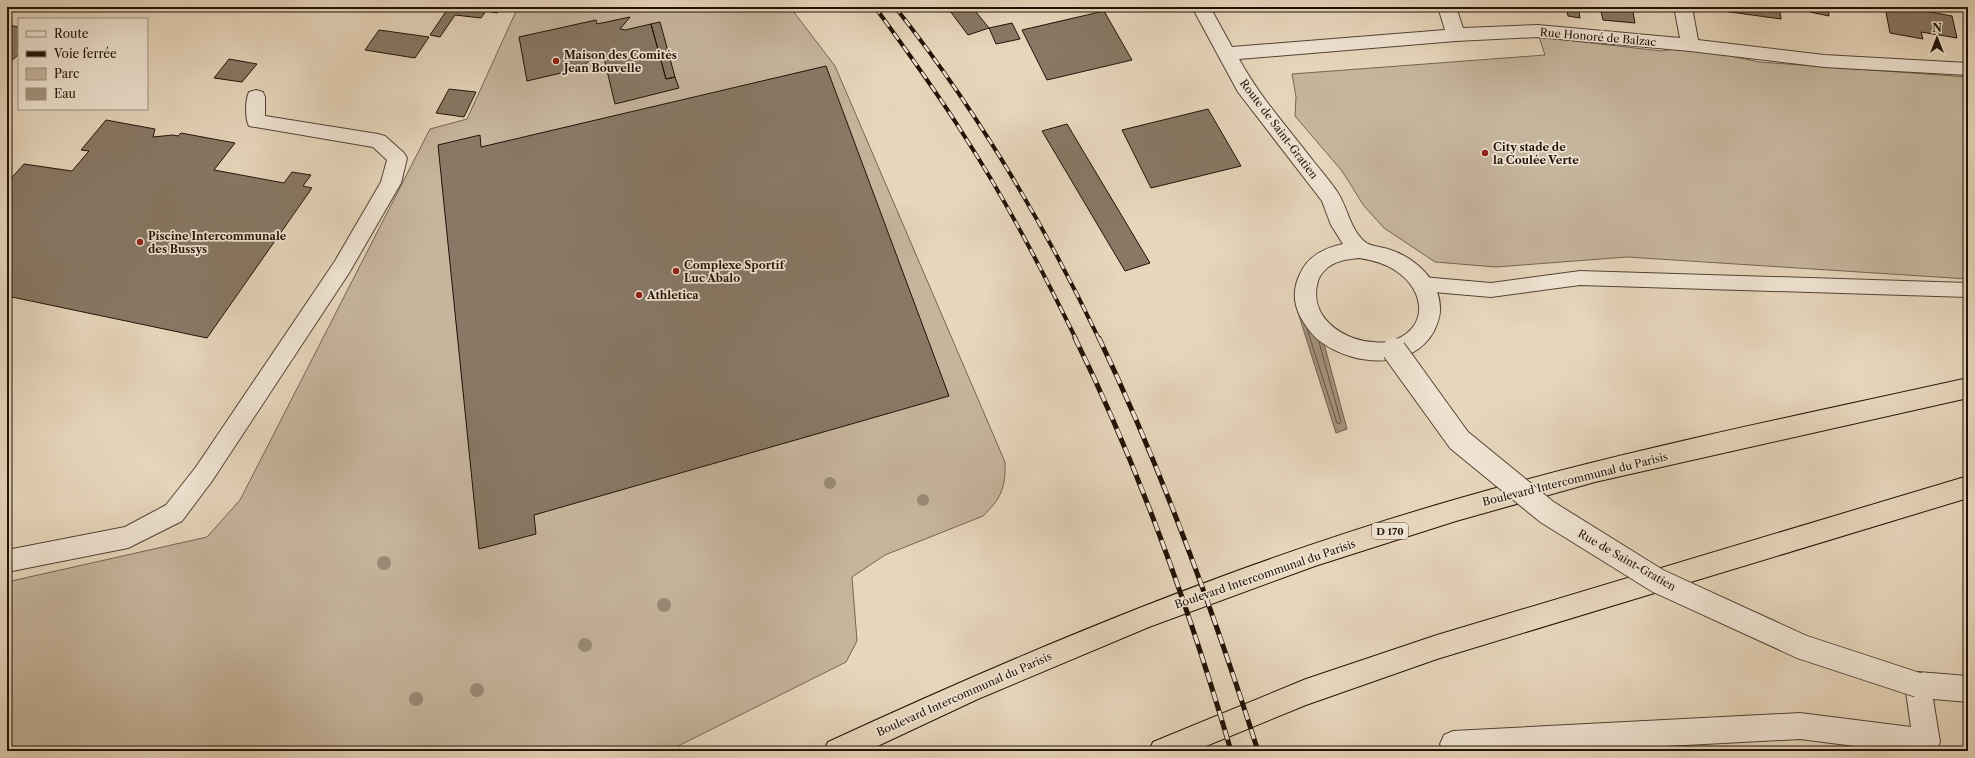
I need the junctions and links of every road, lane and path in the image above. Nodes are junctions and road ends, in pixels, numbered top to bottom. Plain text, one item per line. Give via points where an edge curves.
1 (1201, 7) edge
2 (1447, 7) edge
3 (1683, 7) edge
4 (1456, 35) junction
5 (1690, 45) junction
6 (1227, 54) junction
7 (1968, 68) edge
8 (256, 97) dead end
9 (1359, 250) junction
10 (1422, 284) junction
11 (1968, 290) edge
12 (1394, 350) junction
13 (1968, 388) edge
14 (1968, 487) edge
15 (7, 561) edge
16 (1918, 685) junction
17 (1968, 689) edge
18 (1453, 744) dead end
19 (1928, 746) edge
20 (837, 751) edge
21 (1162, 751) edge

1 - 6 street, Route de Saint-Gratien
2 - 4 street
3 - 5 street
4 - 5 street, Rue Honoré de Balzac via 1538,31
4 - 6 street, Rue Honoré de Balzac
5 - 7 street, Rue Honoré de Balzac via 1824,61
6 - 9 street, Route de Saint-Gratien via 1245,87 1330,198 1341,225
8 - 15 street via 256,121 378,141 397,158 391,183 342,267 204,474 174,513 128,537
9 - 10 street via 1395,260 1410,270
9 - 12 street via 1338,252 1321,260 1309,272 1304,288 1306,305 1315,322 1330,337 1350,347 1373,352
10 - 11 lane via 1491,290 1580,278
10 - 12 street via 1429,300 1430,316 1424,331 1412,343
12 - 16 street, Rue de Saint-Gratien, bridge via 1459,440 1547,512 1658,581 1802,646
13 - 20 highway, Boulevard Intercommunal du Parisis / D 170 via 1595,472 1456,510 1315,555 1146,616 970,690
14 - 21 highway via 1437,646 1306,692
16 - 17 street, Rue de Saint-Gratien
16 - 19 street
18 - 19 street via 1800,726

